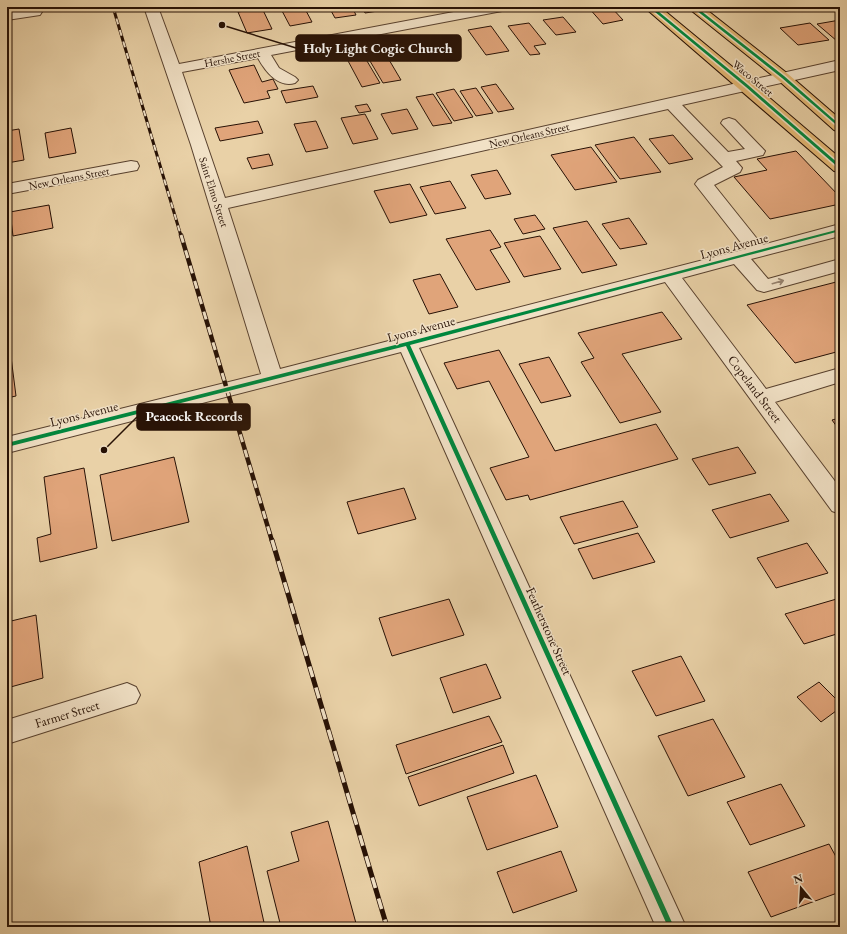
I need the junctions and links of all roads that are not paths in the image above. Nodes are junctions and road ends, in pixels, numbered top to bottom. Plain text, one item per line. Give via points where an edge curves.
1 (151, 7) edge
2 (502, 7) edge
3 (651, 7) edge
4 (694, 7) edge
5 (36, 9) edge
6 (7, 16) edge
7 (262, 52) junction
8 (840, 64) edge
9 (174, 69) junction
10 (783, 77) junction
11 (290, 80) dead end
12 (747, 86) junction
13 (672, 104) junction
14 (729, 123) dead end
15 (840, 127) edge
16 (726, 158) junction
17 (131, 166) dead end
18 (840, 167) edge
19 (7, 189) edge
20 (218, 205) junction
21 (840, 230) edge
22 (821, 235) junction
23 (757, 251) junction
24 (840, 253) edge
25 (738, 257) junction
26 (840, 265) edge
27 (670, 275) junction
28 (407, 344) junction
29 (840, 375) edge
30 (272, 378) junction
31 (762, 398) junction
32 (7, 445) edge
33 (840, 505) edge
34 (128, 695) dead end
35 (7, 732) edge
36 (671, 927) edge

1 - 9 street, Saint Elmo Street
2 - 7 street, Hershe Street
3 - 12 main road, Waco Street
4 - 10 main road, Waco Street
5 - 6 street
7 - 9 street, Hershe Street
7 - 11 street via 273,71
8 - 10 street, New Orleans Street
9 - 20 street, Saint Elmo Street
10 - 12 street, New Orleans Street
10 - 15 main road, Waco Street
12 - 13 street, New Orleans Street
12 - 18 main road, Waco Street
13 - 16 street
13 - 20 street, New Orleans Street
14 - 16 street via 757,151
16 - 23 street via 734,168 704,184
17 - 19 street, New Orleans Street
20 - 30 street, Saint Elmo Street
21 - 22 street, Lyons Avenue
22 - 23 street, Lyons Avenue
22 - 24 street
23 - 25 street, Lyons Avenue
25 -> 26 street via 764,286
25 - 27 street, Lyons Avenue
27 - 28 street, Lyons Avenue
27 - 31 street, Copeland Street
28 - 30 street, Lyons Avenue
28 - 36 street, Featherstone Street
29 - 31 street
30 - 32 street, Lyons Avenue
31 - 33 street, Copeland Street
34 - 35 street, Farmer Street

